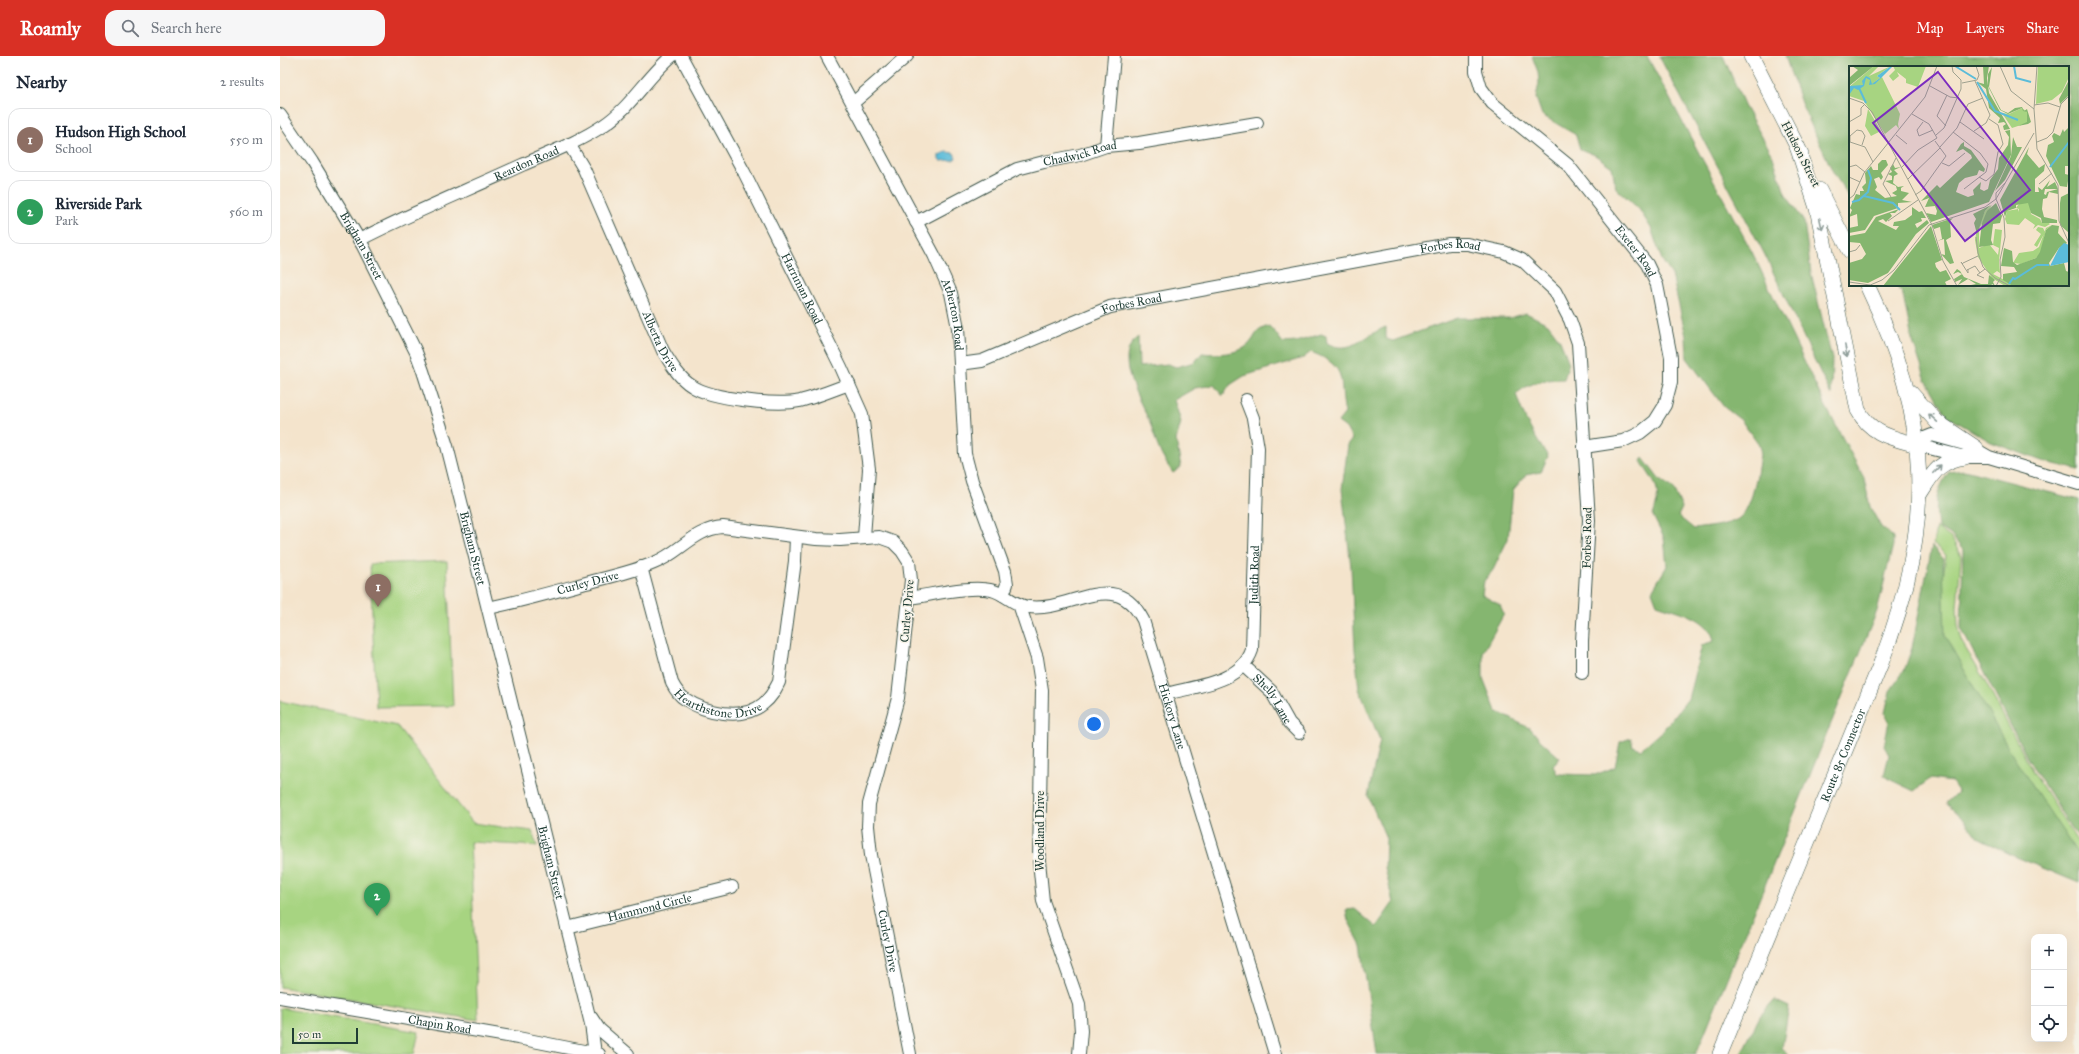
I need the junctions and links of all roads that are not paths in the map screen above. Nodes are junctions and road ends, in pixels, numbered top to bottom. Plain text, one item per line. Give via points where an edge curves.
1 (672, 56) edge
2 (681, 56) edge
3 (827, 56) edge
4 (907, 56) edge
5 (1114, 56) edge
6 (1476, 56) edge
7 (1751, 56) edge
8 (853, 103) junction
9 (280, 115) edge
10 (1257, 123) dead end
11 (569, 144) junction
12 (1106, 146) junction
13 (1797, 146) junction
14 (916, 222) junction
15 (359, 240) junction
16 (1849, 249) edge
17 (1867, 286) edge
18 (960, 364) junction
19 (849, 384) junction
20 (1907, 388) junction
21 (1246, 400) dead end
22 (1918, 445) junction
23 (1584, 447) junction
24 (1971, 453) junction
25 (2079, 484) edge
26 (1919, 495) junction
27 (796, 537) junction
28 (864, 537) junction
29 (641, 567) junction
30 (1003, 595) junction
31 (909, 598) junction
32 (1019, 604) junction
33 (488, 608) junction
34 (1244, 666) junction
35 (1582, 673) dead end
36 (1166, 694) junction
37 (1299, 733) dead end
38 (732, 887) dead end
39 (567, 928) junction
40 (280, 997) edge
41 (588, 1012) junction
42 (597, 1054) edge
43 (628, 1054) edge
44 (910, 1054) edge
45 (1079, 1054) edge
46 (1275, 1054) edge
47 (1720, 1054) edge

1 - 11 street, Reardon Road via 620,112 604,125
2 - 19 street, Harriman Road via 744,172
3 - 8 street, Atherton Road
4 - 8 street
5 - 12 street
6 - 23 street, Exeter Road via 1476,71 1481,88 1492,103 1568,164 1647,264 1657,285 1671,357 1671,382 1665,405 1655,421 1640,433 1623,441
7 - 13 main road, Hudson Street
8 - 14 street, Atherton Road
9 - 15 street, Brigham Street
10 - 12 street, Chadwick Road via 1139,144
11 - 15 street, Reardon Road via 436,202
11 - 19 street, Alberta Drive via 584,169 663,351 674,368 691,386 702,391 746,400 783,402 799,401
12 - 14 street, Chadwick Road via 1080,155 1017,169
13 - 16 main road, Hudson Street
13 -> 22 main road via 1817,208 1858,410 1875,431
14 - 18 street, Atherton Road via 951,293 957,317
15 - 33 street, Brigham Street via 416,352 423,371 447,446
17 - 20 main road via 1889,333
18 - 23 street, Forbes Road via 982,361 1110,307 1425,247 1467,244 1504,252 1522,260 1555,291 1563,303 1578,343
18 - 30 street, Atherton Road via 965,454 972,481 1005,571 1007,584
19 - 28 street, Harriman Road via 862,414 867,451 868,490
20 - 22 main road
24 -> 20 main road via 1937,422
21 - 34 street, Judith Road via 1258,448 1254,638 1249,658
22 - 24 street
22 - 26 main road, Route 85 Connector
23 - 35 street, Forbes Road via 1590,520
24 - 25 street
26 -> 24 main road via 1938,467 1949,460
26 - 47 main road, Route 85 Connector via 1912,563 1895,626
27 - 28 street, Curley Drive via 840,540
27 - 29 street, Curley Drive via 714,528 704,530 674,553
27 - 29 street, Hearthstone Drive via 779,682 763,705 751,711 712,711 677,693 672,683
28 - 31 street, Curley Drive via 886,539 902,551 909,562
29 - 33 street, Curley Drive
30 - 31 street, Hickory Lane via 989,589 973,589
30 - 32 street, Hickory Lane
31 - 44 street, Curley Drive via 898,698 871,794 868,826 871,855
32 - 36 street, Hickory Lane via 1027,607 1046,607 1102,593 1116,594 1128,600 1137,608 1143,620
32 - 45 street, Woodland Drive via 1037,658 1042,690 1039,861 1041,888 1043,901 1079,1004
33 - 39 street, Brigham Street
34 - 36 street via 1224,678
34 - 37 street, Shelly Lane via 1271,692 1289,723
36 - 46 street, Hickory Lane
38 - 39 street, Hammond Circle
39 - 41 street, Brigham Street
40 - 42 street, Chapin Road
41 - 42 street, Brigham Street
41 - 43 street, Brigham Street via 599,1029

